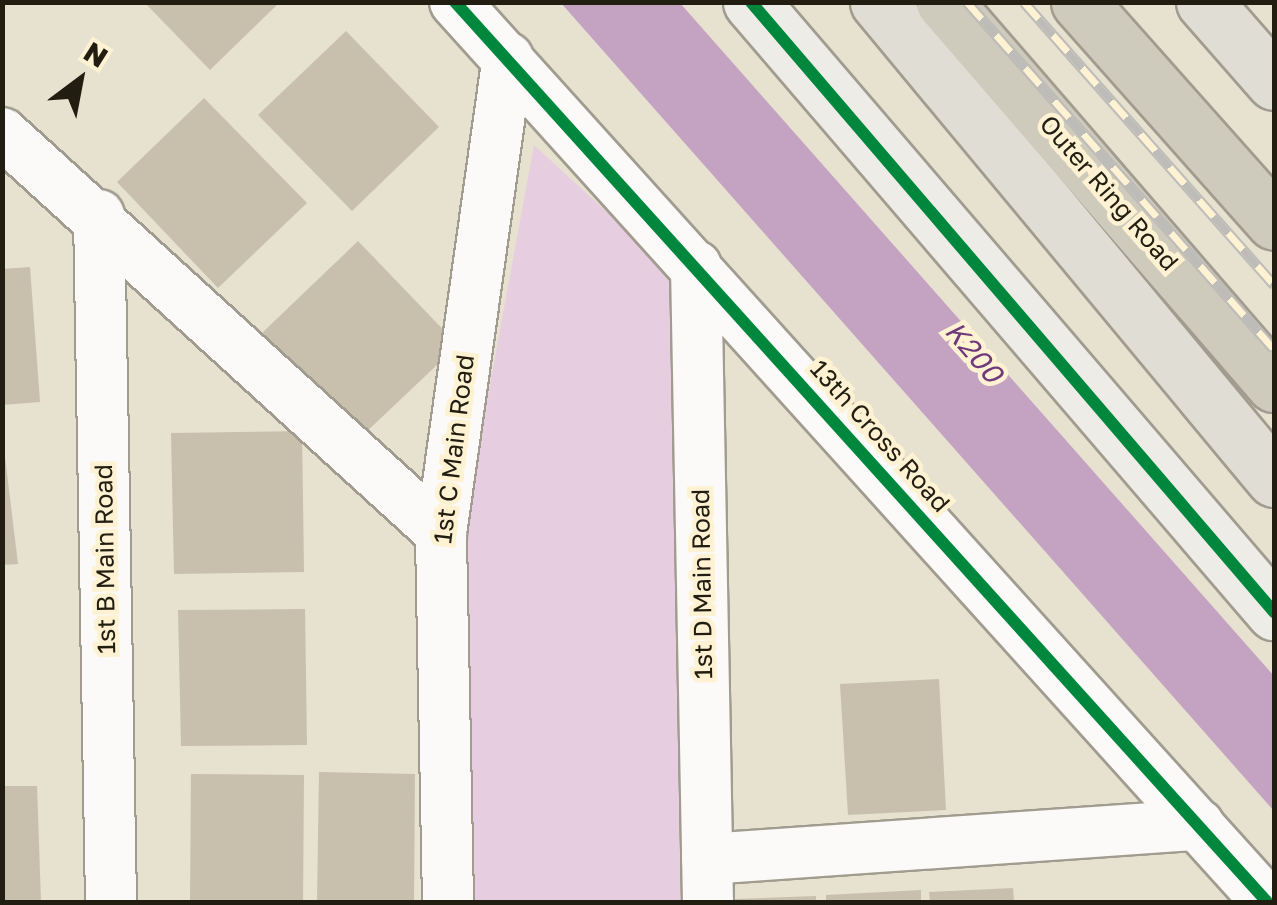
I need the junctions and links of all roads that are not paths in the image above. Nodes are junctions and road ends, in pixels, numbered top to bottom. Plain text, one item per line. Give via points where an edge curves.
1 (455, 2) edge
2 (751, 2) edge
3 (878, 2) edge
4 (944, 2) edge
5 (1079, 2) edge
6 (1204, 2) edge
7 (508, 58) junction
8 (1274, 82) edge
9 (2, 133) edge
10 (99, 216) junction
11 (1274, 222) edge
12 (696, 266) junction
13 (1274, 384) edge
14 (1274, 479) edge
15 (441, 532) junction
16 (1274, 612) edge
17 (1199, 825) junction
18 (708, 881) edge
19 (111, 902) edge
20 (448, 902) edge
21 (1267, 902) edge

1 - 7 street, 13th Cross Road
2 - 16 street
3 - 14 main road
4 - 13 highway, Outer Ring Road
5 - 11 highway
6 - 8 main road
7 - 12 street, 13th Cross Road
7 - 15 street, 1st C Main Road
9 - 10 street
10 - 15 street
10 - 19 street, 1st B Main Road
12 - 17 street, 13th Cross Road
12 - 18 street, 1st D Main Road
15 - 20 street, 1st C Main Road
17 - 18 street
17 - 21 street, 13th Cross Road

